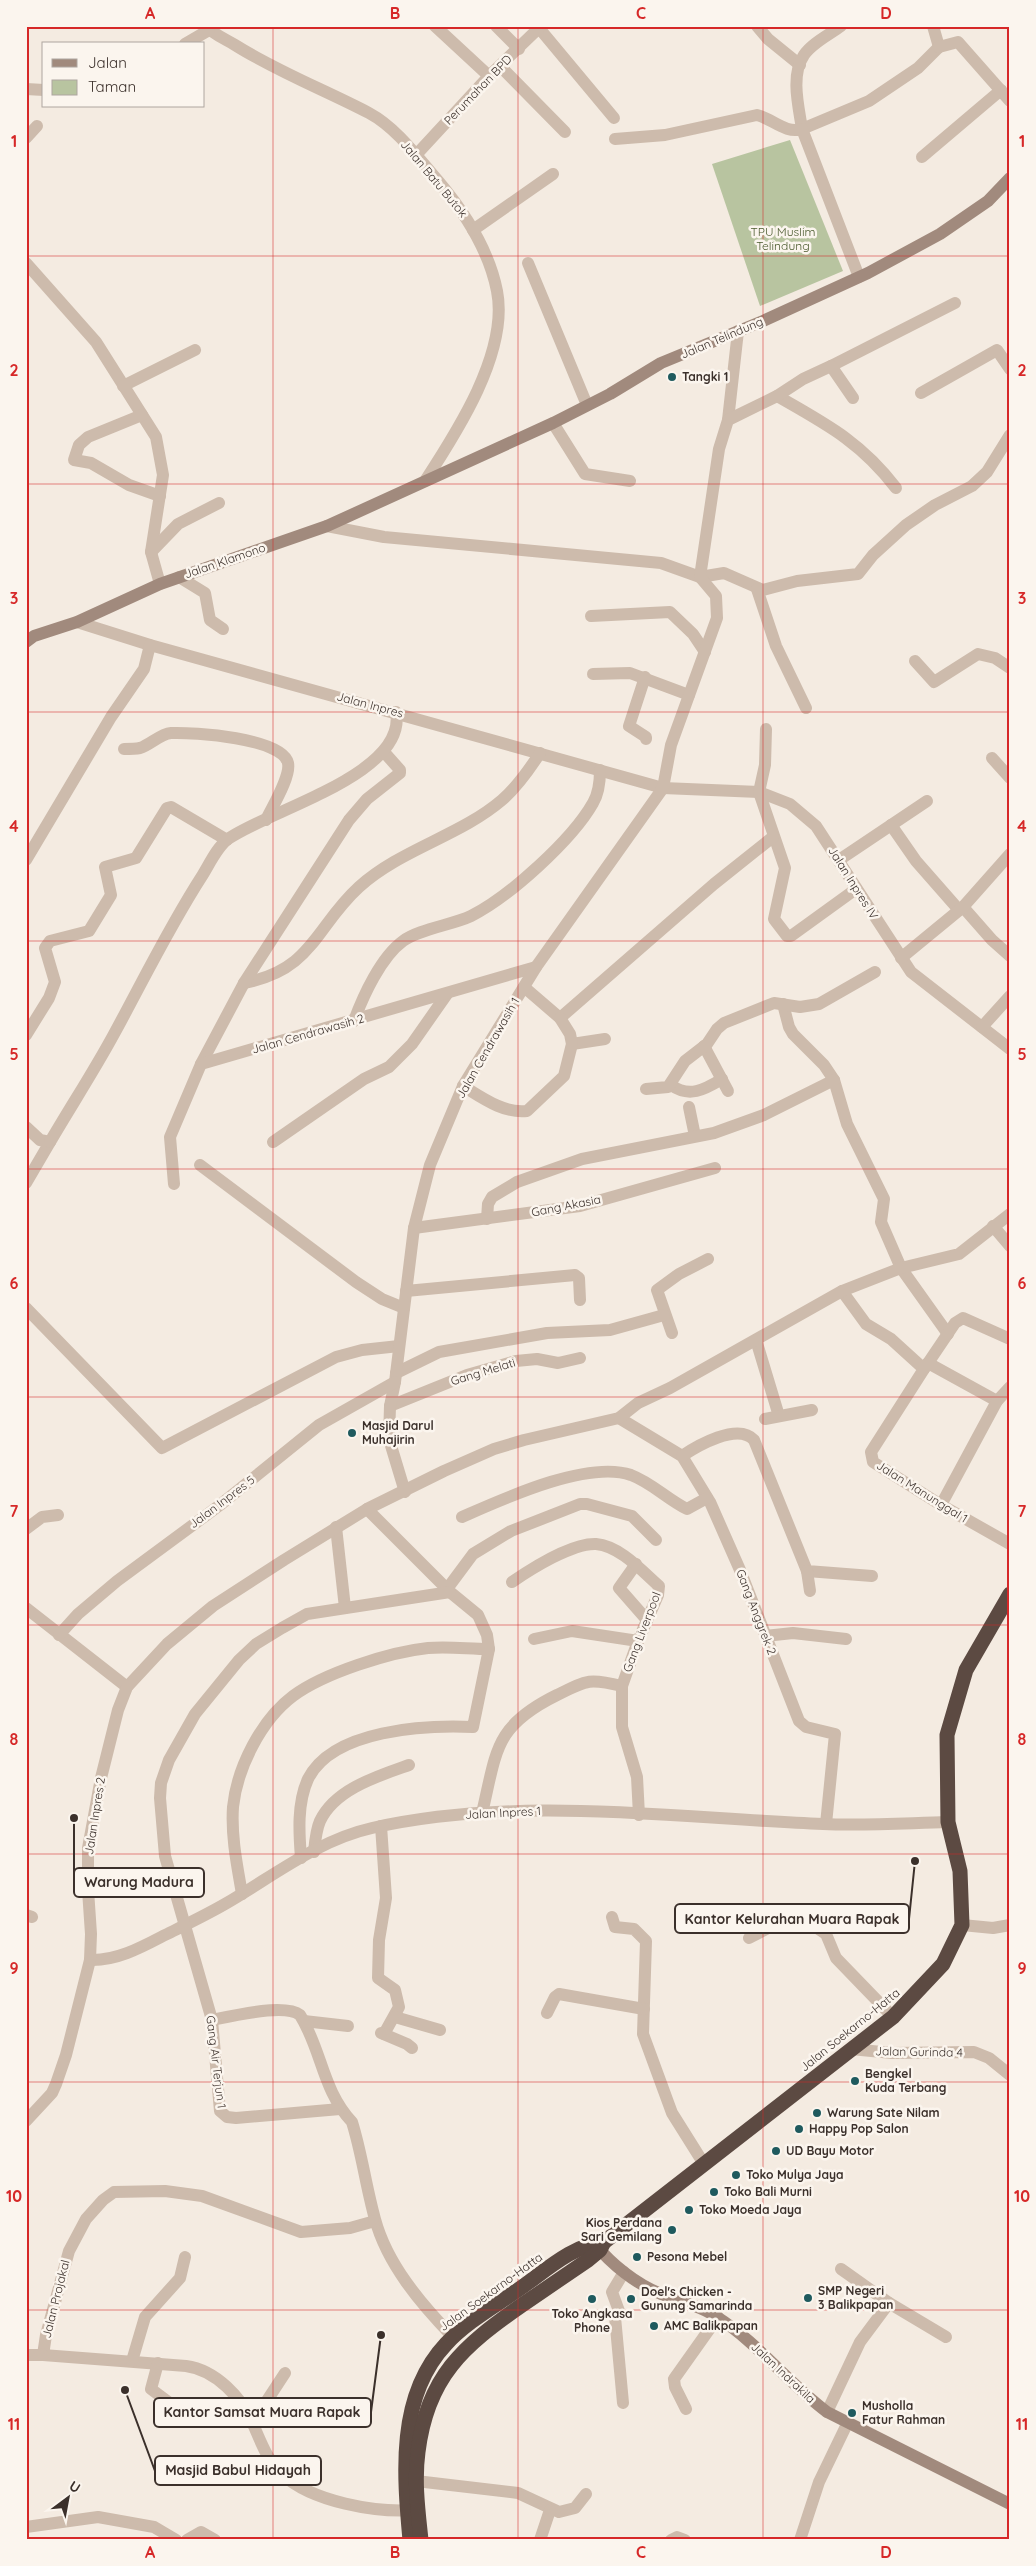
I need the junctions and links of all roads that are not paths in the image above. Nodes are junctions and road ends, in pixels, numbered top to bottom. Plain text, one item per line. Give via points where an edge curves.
1 (435, 26) edge
2 (496, 26) edge
3 (757, 26) edge
4 (842, 26) edge
5 (933, 26) edge
6 (540, 27) edge
7 (208, 28) edge
8 (188, 42) edge
9 (939, 47) junction
10 (519, 49) junction
11 (800, 65) junction
12 (500, 66) junction
13 (489, 76) junction
14 (26, 89) edge
15 (42, 90) edge
16 (1001, 90) junction
17 (1010, 101) edge
18 (614, 118) dead end
19 (37, 126) dead end
20 (802, 129) junction
21 (565, 132) dead end
22 (26, 138) edge
23 (615, 139) dead end
24 (416, 154) junction
25 (922, 157) dead end
26 (553, 174) dead end
27 (1010, 178) edge
28 (473, 230) junction
29 (26, 263) edge
30 (528, 263) dead end
31 (859, 277) junction
32 (955, 303) dead end
33 (738, 331) junction
34 (195, 350) dead end
35 (831, 366) junction
36 (1010, 369) edge
37 (123, 386) junction
38 (921, 393) dead end
39 (777, 396) junction
40 (853, 398) dead end
41 (587, 405) junction
42 (142, 415) junction
43 (728, 420) junction
44 (553, 423) junction
45 (1010, 435) edge
46 (425, 481) junction
47 (630, 481) dead end
48 (896, 488) dead end
49 (160, 496) junction
50 (219, 503) dead end
51 (327, 526) junction
52 (152, 552) junction
53 (178, 577) junction
54 (700, 577) junction
55 (160, 584) junction
56 (757, 589) junction
57 (591, 616) dead end
58 (77, 622) junction
59 (223, 629) dead end
60 (26, 642) edge
61 (150, 645) junction
62 (705, 652) junction
63 (915, 661) dead end
64 (1010, 668) edge
65 (594, 674) dead end
66 (645, 678) junction
67 (689, 696) junction
68 (806, 708) dead end
69 (396, 712) junction
70 (766, 729) dead end
71 (646, 740) dead end
72 (124, 749) dead end
73 (384, 752) junction
74 (540, 753) junction
75 (992, 758) dead end
76 (600, 770) junction
77 (1010, 778) edge
78 (663, 788) junction
79 (759, 792) junction
80 (927, 801) dead end
81 (266, 820) junction
82 (891, 825) junction
83 (774, 836) junction
84 (227, 840) junction
85 (1010, 854) edge
86 (26, 860) edge
87 (839, 860) junction
88 (856, 889) junction
89 (961, 908) junction
90 (1009, 954) edge
91 (901, 958) junction
92 (536, 968) junction
93 (875, 972) dead end
94 (244, 983) junction
95 (524, 987) junction
96 (446, 994) junction
97 (1010, 996) edge
98 (783, 1004) junction
99 (40, 1014) junction
100 (26, 1018) edge
101 (560, 1018) junction
102 (354, 1021) junction
103 (982, 1027) junction
104 (26, 1035) edge
105 (606, 1039) dead end
106 (572, 1044) junction
107 (704, 1046) junction
108 (1010, 1049) edge
109 (201, 1064) junction
110 (834, 1080) junction
111 (671, 1085) junction
112 (463, 1086) junction
113 (646, 1089) dead end
114 (688, 1107) dead end
115 (26, 1127) edge
116 (696, 1136) junction
117 (50, 1142) junction
118 (273, 1142) dead end
119 (200, 1165) dead end
120 (715, 1168) dead end
121 (26, 1183) edge
122 (174, 1184) dead end
123 (1010, 1214) edge
124 (487, 1219) junction
125 (993, 1226) junction
126 (414, 1228) junction
127 (1010, 1246) edge
128 (708, 1259) dead end
129 (901, 1268) junction
130 (842, 1290) junction
131 (406, 1291) junction
132 (580, 1300) dead end
133 (26, 1308) edge
134 (404, 1308) junction
135 (664, 1315) junction
136 (672, 1333) dead end
137 (948, 1334) junction
138 (1010, 1339) edge
139 (756, 1340) junction
140 (399, 1346) junction
141 (580, 1358) dead end
142 (926, 1366) junction
143 (396, 1377) junction
144 (1010, 1387) edge
145 (997, 1401) junction
146 (390, 1406) junction
147 (812, 1410) dead end
148 (779, 1416) junction
149 (619, 1418) junction
150 (765, 1419) dead end
151 (682, 1456) junction
152 (405, 1492) junction
153 (707, 1498) junction
154 (941, 1505) junction
155 (367, 1510) junction
156 (58, 1516) dead end
157 (462, 1518) dead end
158 (336, 1527) junction
159 (26, 1529) edge
160 (656, 1540) dead end
161 (1010, 1544) edge
162 (636, 1564) junction
163 (807, 1571) junction
164 (872, 1576) dead end
165 (512, 1582) dead end
166 (448, 1591) junction
167 (810, 1591) dead end
168 (1010, 1594) edge
169 (26, 1608) edge
170 (345, 1608) junction
171 (647, 1620) junction
172 (59, 1636) junction
173 (765, 1636) junction
174 (534, 1639) dead end
175 (846, 1639) dead end
176 (638, 1641) junction
177 (489, 1649) junction
178 (622, 1686) junction
179 (127, 1687) junction
180 (409, 1765) dead end
181 (482, 1813) junction
182 (638, 1815) junction
183 (948, 1822) junction
184 (826, 1824) junction
185 (381, 1826) junction
186 (314, 1852) junction
187 (301, 1858) junction
188 (242, 1894) junction
189 (612, 1917) dead end
190 (185, 1925) junction
191 (962, 1925) junction
192 (1010, 1926) edge
193 (750, 1938) dead end
194 (90, 1960) junction
195 (644, 2009) junction
196 (547, 2013) dead end
197 (395, 2017) junction
198 (893, 2017) junction
199 (212, 2020) junction
200 (304, 2021) junction
201 (348, 2026) dead end
202 (440, 2030) dead end
203 (412, 2048) dead end
204 (852, 2049) junction
205 (1010, 2075) edge
206 (340, 2109) junction
207 (26, 2121) edge
208 (704, 2164) junction
209 (375, 2220) junction
210 (599, 2245) junction
211 (185, 2257) dead end
212 (841, 2269) dead end
213 (624, 2272) junction
214 (889, 2303) junction
215 (718, 2317) junction
216 (453, 2337) junction
217 (946, 2337) dead end
218 (26, 2355) edge
219 (43, 2355) junction
220 (132, 2361) junction
221 (158, 2363) junction
222 (285, 2373) dead end
223 (623, 2403) dead end
224 (686, 2410) dead end
225 (827, 2412) junction
226 (191, 2419) dead end
227 (252, 2422) junction
228 (848, 2422) junction
229 (416, 2481) junction
230 (586, 2494) dead end
231 (1010, 2504) edge
232 (413, 2510) junction
233 (550, 2510) junction
234 (26, 2527) edge
235 (176, 2540) edge
236 (187, 2540) edge
237 (215, 2540) edge
238 (410, 2540) edge
239 (421, 2540) edge
240 (540, 2540) edge
241 (671, 2540) edge
242 (685, 2540) edge
243 (800, 2540) edge

1 - 13 street
2 - 10 street
3 - 11 street via 768,40
4 - 11 street via 808,50
5 - 9 street
6 - 10 street, Perumahan BPD
6 - 18 street
7 - 8 street
7 - 24 street, Jalan Batu Butok via 264,63 372,114
9 - 16 street via 958,42
9 - 20 street via 918,68 869,101
10 - 12 street, Perumahan BPD
11 - 20 street via 797,97
12 - 13 street, Perumahan BPD
12 - 21 street
13 - 24 street, Perumahan BPD
14 - 15 street
16 - 17 street
16 - 25 street
19 - 22 street
20 - 23 street via 783,128 757,116 665,135
20 - 31 street
24 - 28 street, Jalan Batu Butok via 463,211
26 - 28 street
27 - 31 main road, Jalan Telindung via 988,201 940,234
28 - 46 street, Jalan Batu Butok via 497,292 497,335 480,385 457,433
29 - 37 street via 96,342
30 - 41 street
31 - 33 main road, Jalan Telindung
32 - 35 street
33 - 41 main road, Jalan Telindung via 661,363
33 - 43 street
34 - 37 street
35 - 39 street via 802,379
35 - 40 street
36 - 38 street via 998,350 994,351
37 - 42 street
39 - 43 street
39 - 48 street via 853,442 878,464
41 - 44 main road, Jalan Telindung
42 - 49 street via 156,437 162,460
42 - 49 street via 88,436 79,446 74,460 91,463 129,484
43 - 54 street via 719,449
44 - 46 main road, Jalan Telindung
44 - 47 street via 585,474
45 - 56 street via 987,472 972,486 906,525 873,555 858,574
46 - 51 main road, Jalan Klamono
49 - 52 street
50 - 52 street via 178,524
51 - 53 main road, Jalan Klamono
51 - 54 street via 384,537 660,563
52 - 55 street
53 - 55 main road, Jalan Klamono
53 - 59 street via 205,593 210,620
54 - 56 street via 724,573
54 - 62 street via 716,596 718,618
55 - 58 main road, Jalan Klamono
56 - 68 street via 776,646
57 - 62 street via 670,612 693,634
58 - 60 main road, Jalan Klamono via 34,636
58 - 61 street, Jalan Inpres
61 - 69 street, Jalan Inpres
61 - 86 street via 144,669 111,717
62 - 67 street
63 - 64 street via 934,682 978,654 995,658
65 - 66 street via 630,673
66 - 67 street
66 - 71 street via 629,726
67 - 78 street via 671,745
69 - 73 street via 398,722 394,736
69 - 74 street, Jalan Inpres
70 - 79 street via 765,765
72 - 81 street via 139,748 169,733 229,737 279,750 288,764 287,771
73 - 81 street via 361,773
73 - 94 street via 400,774 367,799 349,820
74 - 76 street, Jalan Inpres
74 - 94 street via 527,774 502,800 360,886 334,913 319,937 298,960 266,979
75 - 77 street
76 - 78 street, Jalan Inpres
76 - 102 street via 600,786 593,803 568,836 503,895 471,916 404,940 385,961 362,999
78 - 79 street, Jalan Inpres IV
78 - 92 street, Jalan Cendrawasih 1
79 - 83 street
79 - 87 street, Jalan Inpres IV via 790,804 816,826
80 - 82 street
81 - 84 street
82 - 87 street
82 - 89 street via 916,861
83 - 88 street via 785,868 774,918 787,936
83 - 101 street
84 - 99 street via 176,808 167,808 136,858 105,867 112,895 89,931 47,944 45,948 55,982
84 - 117 street via 176,916 113,1035
85 - 89 street
87 - 88 street, Jalan Inpres IV
88 - 91 street, Jalan Inpres IV
89 - 90 street
89 - 91 street
91 - 103 street, Jalan Inpres IV via 911,972
92 - 95 street, Jalan Cendrawasih 1
92 - 96 street, Jalan Cendrawasih 2
93 - 98 street via 819,1004
94 - 109 street
95 - 101 street
95 - 112 street, Jalan Cendrawasih 1
96 - 102 street, Jalan Cendrawasih 2
96 - 118 street via 412,1044 389,1067 364,1079
97 - 103 street
98 - 107 street via 765,1005 724,1023
98 - 110 street via 793,1034 824,1064
99 - 100 street
99 - 104 street
101 - 106 street
102 - 109 street, Jalan Cendrawasih 2
103 - 108 street, Jalan Inpres IV
105 - 106 street
106 - 112 street via 563,1078 527,1111 511,1110 492,1103
107 - 111 street via 685,1061
107 - 111 street via 725,1085 690,1093
109 - 122 street via 170,1137
110 - 116 street via 764,1115
110 - 129 street via 847,1124 884,1199 881,1222
111 - 113 street via 666,1089
112 - 126 street, Jalan Cendrawasih 1 via 430,1165
114 - 116 street
115 - 117 street via 40,1140
116 - 124 street via 582,1159 517,1182 492,1197
117 - 121 street
119 - 134 street via 356,1282 382,1300
120 - 124 street, Gang Akasia via 580,1206
123 - 125 street
124 - 126 street, Gang Akasia
125 - 127 street
125 - 129 street via 959,1254
126 - 131 street, Jalan Cendrawasih 1
128 - 135 street via 659,1288 657,1293
129 - 130 street
129 - 137 street
130 - 139 street
130 - 142 street via 866,1324
131 - 132 street via 575,1275 579,1278
131 - 134 street, Jalan Cendrawasih 1
133 - 140 street via 162,1448 312,1367 362,1350
134 - 140 street, Jalan Cendrawasih 1
135 - 136 street
135 - 143 street, Jalan Inpres 5 via 610,1330 547,1333 439,1352
137 - 138 street via 963,1318
137 - 142 street
139 - 148 street
139 - 149 street via 638,1403
140 - 143 street, Jalan Cendrawasih 1
141 - 146 street, Gang Melati via 558,1363 536,1359 516,1361 467,1375
142 - 145 street
142 - 154 street, Jalan Manunggal 1 via 879,1436 870,1456 882,1469
143 - 146 street, Jalan Cendrawasih 1
143 - 172 street, Jalan Inpres 5 via 319,1425 220,1505 117,1581 78,1614
144 - 145 street
145 - 154 street
146 - 152 street, Jalan Cendrawasih 1 via 389,1439
147 - 148 street
148 - 150 street
149 - 151 street, Gang Anggrek 2
149 - 152 street via 494,1449
151 - 153 street, Gang Anggrek 2
151 - 163 street via 705,1441 749,1434
152 - 155 street
153 - 157 street via 687,1509 650,1483 609,1470 576,1475 504,1498
153 - 173 street, Gang Anggrek 2 via 740,1570
154 - 161 street, Jalan Manunggal 1
155 - 158 street
155 - 166 street
156 - 159 street via 42,1517
158 - 170 street
158 - 179 street via 206,1612 167,1644
160 - 166 street via 632,1516 580,1504 511,1531 480,1549 469,1557
162 - 165 street, Gang Liverpool via 596,1544 551,1558
162 - 171 street, Gang Liverpool via 659,1586
162 - 171 street via 619,1588
163 - 164 street
163 - 167 street
166 - 170 street, Gang Air Terjun 1
166 - 177 street via 478,1615
168 - 183 highway, Jalan Soekarno-Hatta via 966,1670 947,1735
169 - 172 street
170 - 190 street, Gang Air Terjun 1 via 308,1614 249,1651 196,1714 169,1760 161,1783 162,1831 165,1856
171 - 176 street, Gang Liverpool
172 - 179 street
173 - 175 street via 793,1633
173 - 184 street, Gang Anggrek 2 via 799,1721 806,1727 835,1734
174 - 176 street via 572,1631
176 - 178 street, Gang Liverpool
177 - 187 street via 473,1727 442,1726 395,1731 342,1748 320,1764 308,1780 303,1798 299,1826
177 - 188 street via 429,1648 380,1658 314,1684 279,1709 257,1740 236,1789 233,1825
178 - 181 street via 599,1680 581,1683 532,1707 514,1723 497,1751
178 - 182 street, Gang Liverpool via 622,1727 637,1777
179 - 194 street, Jalan Inpres 2 via 113,1727 91,1831 88,1868
180 - 186 street via 370,1778 335,1802 319,1823
181 - 182 street, Jalan Inpres 1 via 538,1811
181 - 185 street, Jalan Inpres 1
182 - 184 street, Jalan Inpres 1
183 - 184 street, Jalan Inpres 1
183 - 191 highway, Jalan Soekarno-Hatta via 960,1871
185 - 186 street, Jalan Inpres 1 via 350,1834
185 - 197 street via 386,1898 379,1940 378,1978 395,1990 399,1998
186 - 187 street, Jalan Inpres 1
187 - 188 street, Jalan Inpres 1
188 - 190 street, Jalan Inpres 1
189 - 195 street via 615,1926 634,1929 646,1940
190 - 194 street, Jalan Inpres 1 via 116,1957
190 - 199 street, Gang Air Terjun 1
191 - 192 street
191 - 198 highway, Jalan Soekarno-Hatta via 943,1964
193 - 198 street via 793,1915 801,1917 826,1934 836,1958
194 - 207 street, Jalan Inpres 2 via 56,2084
195 - 196 street via 559,1994
195 - 208 street via 643,2034 672,2113
197 - 202 street
197 - 203 street via 383,2034
198 - 204 highway, Jalan Soekarno-Hatta
199 - 200 street via 245,2013 280,2011 298,2013
199 - 206 street, Gang Air Terjun 1 via 219,2104 224,2116 236,2118
200 - 201 street
200 - 206 street
204 - 205 street, Jalan Gurinda 4 via 974,2052 989,2058
204 - 208 highway, Jalan Soekarno-Hatta
206 - 209 street via 352,2122
208 - 210 highway, Jalan Soekarno-Hatta
209 - 216 street via 401,2274 426,2309
209 - 219 street, Jalan Projakal via 343,2229 301,2232 202,2196 165,2191 114,2192 86,2219 69,2251
210 - 213 main road, Jalan Indrakila
210 - 216 highway, Jalan Soekarno-Hatta via 554,2265
210 - 229 highway, Jalan Soekarno-Hatta via 478,2336 452,2364 437,2386 426,2413
211 - 220 street via 180,2278 145,2317
212 - 214 street
213 - 215 main road, Jalan Indrakila via 647,2288
213 - 223 street via 612,2292 619,2311 616,2317
214 - 217 street
214 - 225 street via 860,2342
215 - 224 street via 674,2379
215 - 225 main road, Jalan Indrakila
216 - 232 highway, Jalan Soekarno-Hatta via 427,2371 410,2423 405,2456
218 - 219 street
219 - 220 street, Jalan Projakal
220 - 221 street, Jalan Projakal
221 - 226 street via 151,2389
221 - 227 street, Jalan Projakal via 190,2366 213,2376 229,2390
222 - 227 street
225 - 228 main road, Jalan Indrakila
227 - 232 street, Jalan Projakal via 272,2462 282,2474 308,2491 369,2509
228 - 231 main road, Jalan Indrakila
228 - 243 street via 819,2482
229 - 232 highway, Jalan Soekarno-Hatta
229 - 233 street via 518,2493
230 - 233 street via 582,2502 570,2511
232 - 238 highway, Jalan Soekarno-Hatta
232 - 239 highway, Jalan Soekarno-Hatta
233 - 240 street
234 - 235 street via 98,2517 154,2527
236 - 237 street via 201,2532
241 - 242 street via 677,2537

